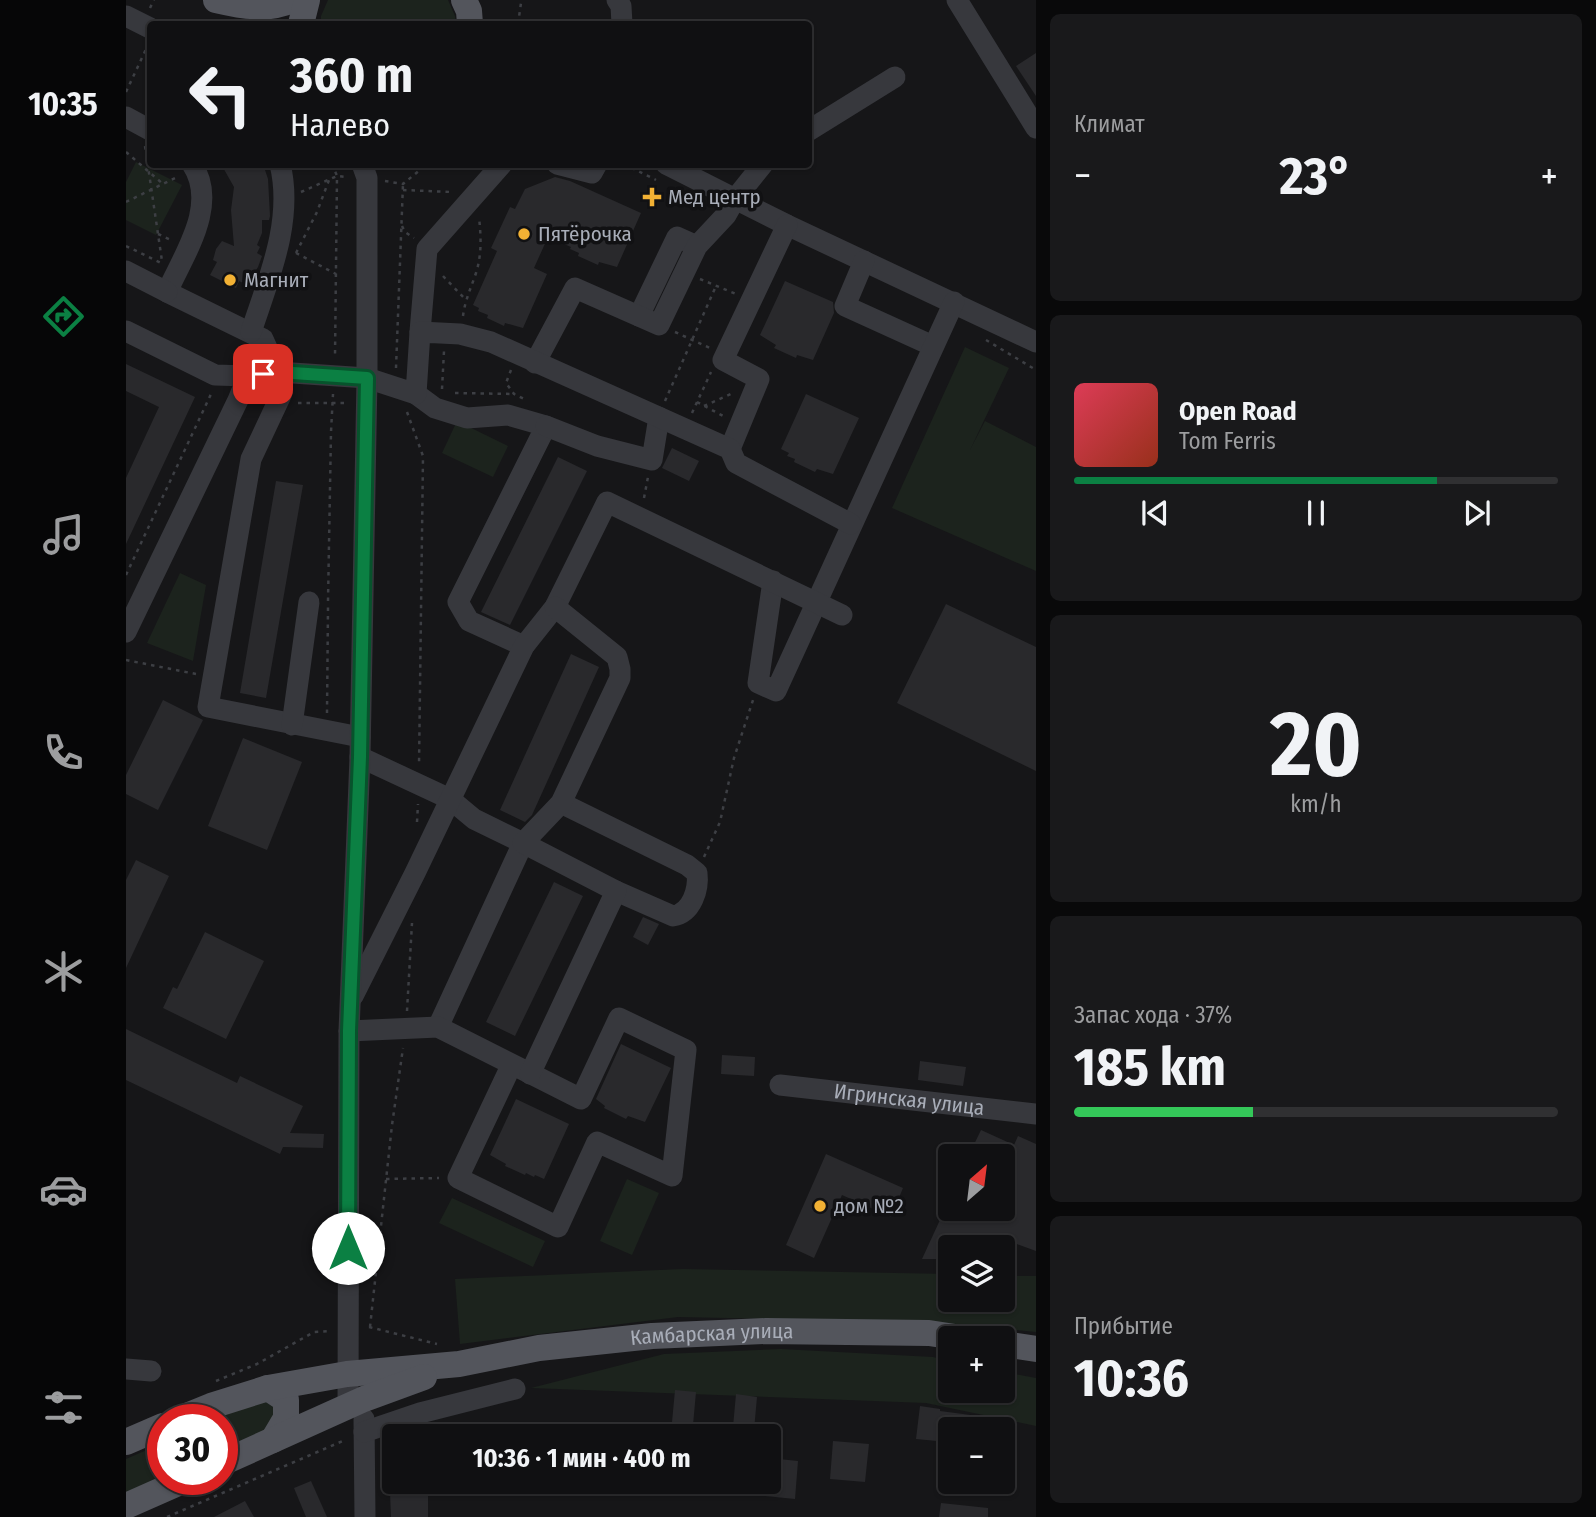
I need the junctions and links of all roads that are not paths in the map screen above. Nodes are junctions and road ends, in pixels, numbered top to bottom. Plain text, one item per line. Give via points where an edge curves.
1 (210, 0) edge
2 (216, 0) edge
3 (292, 0) edge
4 (307, 0) edge
5 (617, 0) edge
6 (957, 0) edge
7 (126, 16) edge
8 (245, 21) edge
9 (302, 21) edge
10 (622, 21) edge
11 (147, 26) edge
12 (895, 77) dead end
13 (1036, 128) edge
14 (812, 129) edge
15 (195, 168) edge
16 (281, 168) edge
17 (499, 168) edge
18 (572, 168) edge
19 (595, 168) edge
20 (674, 168) edge
21 (760, 168) edge
22 (369, 169) edge
23 (735, 199) junction
24 (787, 225) junction
25 (696, 246) junction
26 (864, 261) junction
27 (126, 271) edge
28 (167, 292) junction
29 (954, 302) junction
30 (639, 316) junction
31 (126, 331) edge
32 (251, 332) junction
33 (420, 332) junction
34 (1036, 342) edge
35 (933, 346) junction
36 (536, 363) junction
37 (278, 372) junction
38 (248, 376) junction
39 (367, 378) junction
40 (407, 392) junction
41 (660, 417) junction
42 (546, 426) junction
43 (730, 449) junction
44 (851, 524) junction
45 (773, 580) junction
46 (309, 602) dead end
47 (818, 602) junction
48 (555, 607) junction
49 (842, 615) dead end
50 (126, 632) edge
51 (524, 646) junction
52 (292, 725) junction
53 (360, 747) junction
54 (450, 799) junction
55 (561, 803) junction
56 (523, 843) junction
57 (616, 891) junction
58 (350, 1003) junction
59 (438, 1027) junction
60 (349, 1031) junction
61 (520, 1070) junction
62 (780, 1085) dead end
63 (1036, 1114) edge
64 (938, 1334) edge
65 (1015, 1346) edge
66 (1036, 1349) edge
67 (459, 1364) junction
68 (126, 1369) edge
69 (151, 1371) dead end
70 (347, 1374) junction
71 (411, 1381) junction
72 (268, 1388) junction
73 (515, 1389) dead end
74 (356, 1403) junction
75 (217, 1404) edge
76 (420, 1413) junction
77 (364, 1432) junction
78 (147, 1433) edge
79 (273, 1440) junction
80 (126, 1442) edge
81 (238, 1456) edge
82 (151, 1495) edge
83 (126, 1506) edge
84 (365, 1517) edge

1 - 8 main road
2 - 3 main road via 248,7
4 - 9 main road
5 - 10 street
6 - 13 street
7 - 11 street
12 - 14 street
15 - 28 street via 200,176 202,214
16 - 32 street via 281,235 286,252
17 - 33 street via 427,249
18 - 19 street via 592,173
20 - 23 street
21 - 23 street
22 - 39 street
23 - 24 street
23 - 25 street
24 - 26 street
24 - 43 street via 722,354 723,360 759,379
25 - 30 street via 677,237
25 - 30 street via 659,325
26 - 29 street
26 - 35 street via 845,306
27 - 28 street
28 - 32 street
29 - 34 street
29 - 35 street
30 - 36 street via 575,288
31 - 38 street via 215,375
32 - 37 street via 262,339
33 - 36 street via 491,342
33 - 40 street
35 - 44 street
36 - 41 street
37 - 38 street
37 - 39 street
37 - 52 street via 282,393 251,459 208,707
38 - 50 street
39 - 40 street
39 - 53 street
40 - 42 street via 442,402 467,418 508,415
41 - 42 street via 652,460
41 - 43 street
42 - 51 street via 458,602 469,621
43 - 44 street via 736,463
44 - 47 street
45 - 47 street
45 - 47 street via 758,683 776,691
45 - 48 street via 607,502
46 - 52 street
47 - 49 street
48 - 51 street
48 - 55 street via 607,647 617,657 620,669 614,694
51 - 54 street
52 - 53 street via 327,732
53 - 54 street
53 - 58 street
54 - 56 street via 474,819
54 - 58 street
55 - 56 street
55 - 57 street via 687,865 698,880 690,905 673,916
56 - 57 street
56 - 59 street
57 - 61 street
58 - 60 street
59 - 60 street
59 - 61 street
60 - 70 street
61 - 61 street via 581,1099 619,1018 686,1050 672,1176 597,1142 558,1227 458,1178
62 - 63 street, Игринская улица
64 - 67 main road, Камбарская улица via 766,1331 652,1336
65 - 66 main road
67 - 70 main road, Камбарская улица
67 - 71 main road, Камбарская улица
68 - 69 street
70 - 72 main road, Камбарская улица
70 - 74 street
71 - 74 main road, Камбарская улица
71 - 76 street
72 - 75 main road, Камбарская улица
72 - 79 main road via 286,1400 286,1418
73 - 76 street
74 - 77 street
74 - 79 main road, Камбарская улица
76 - 77 street
77 - 84 street
78 - 80 main road
79 - 81 main road, Камбарская улица
82 - 83 main road

